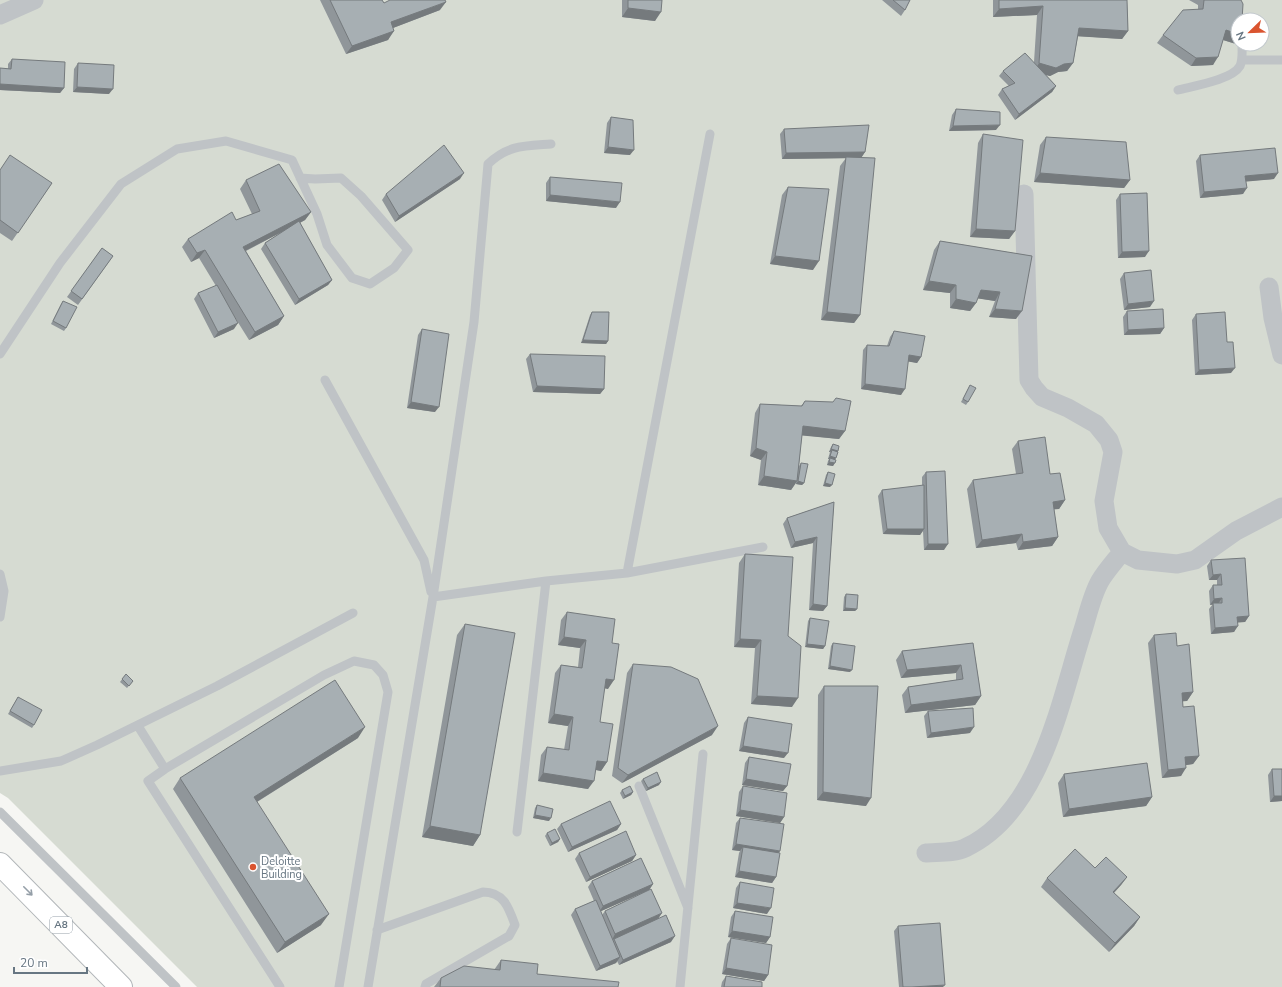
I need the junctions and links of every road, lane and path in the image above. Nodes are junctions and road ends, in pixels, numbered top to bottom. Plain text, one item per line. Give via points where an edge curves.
1 (34, 0) edge
2 (0, 15) edge
3 (1242, 52) edge
4 (1242, 60) junction
5 (1282, 60) edge
6 (1178, 90) dead end
7 (710, 134) dead end
8 (551, 144) dead end
9 (300, 178) junction
10 (1024, 194) dead end
11 (1269, 287) dead end
12 (0, 354) edge
13 (1282, 355) edge
14 (325, 380) dead end
15 (1282, 507) edge
16 (763, 547) dead end
17 (1122, 552) junction
18 (626, 573) junction
19 (0, 574) edge
20 (546, 581) junction
21 (433, 597) junction
22 (353, 614) dead end
23 (0, 617) edge
24 (138, 726) junction
25 (703, 754) dead end
26 (165, 769) junction
27 (0, 771) edge
28 (639, 786) edge
29 (0, 812) edge
30 (517, 832) dead end
31 (926, 853) dead end
32 (0, 864) edge
33 (689, 910) junction
34 (377, 930) junction
35 (121, 987) edge
36 (176, 987) edge
37 (280, 987) edge
38 (339, 987) edge
39 (368, 987) edge
40 (425, 987) edge
41 (680, 987) edge

1 - 2 street
3 - 4 lane
4 - 5 lane
4 - 6 lane via 1234,73
7 - 18 lane
8 - 21 lane via 513,147 488,164 474,322
9 - 9 lane via 317,214 326,245 352,278 370,284 394,268 408,250 361,196 341,178
9 - 12 lane via 292,160 226,141 177,149 121,184 60,263
10 - 17 street via 1029,380 1042,397 1096,424 1109,440 1113,452 1104,501 1108,528
11 - 13 street
14 - 21 lane via 424,560
15 - 17 street via 1236,531 1195,560 1177,564 1152,562 1138,560
16 - 18 lane
17 - 31 street via 1099,581 1055,724 1038,768 1024,792 1001,822 983,838 963,849
18 - 20 lane
19 - 23 lane via 4,591
20 - 21 lane
20 - 30 lane
21 - 34 lane
22 - 24 lane
24 - 26 lane
24 - 27 lane via 61,761
25 - 33 lane
26 - 37 lane via 148,781
26 - 38 lane via 324,675 354,661 374,665 383,675 388,692
28 - 33 lane
29 - 36 lane
32 -> 35 highway, A8
33 - 41 lane
34 - 39 lane
34 - 40 lane via 483,892 493,892 503,900 515,925 509,936 426,984

